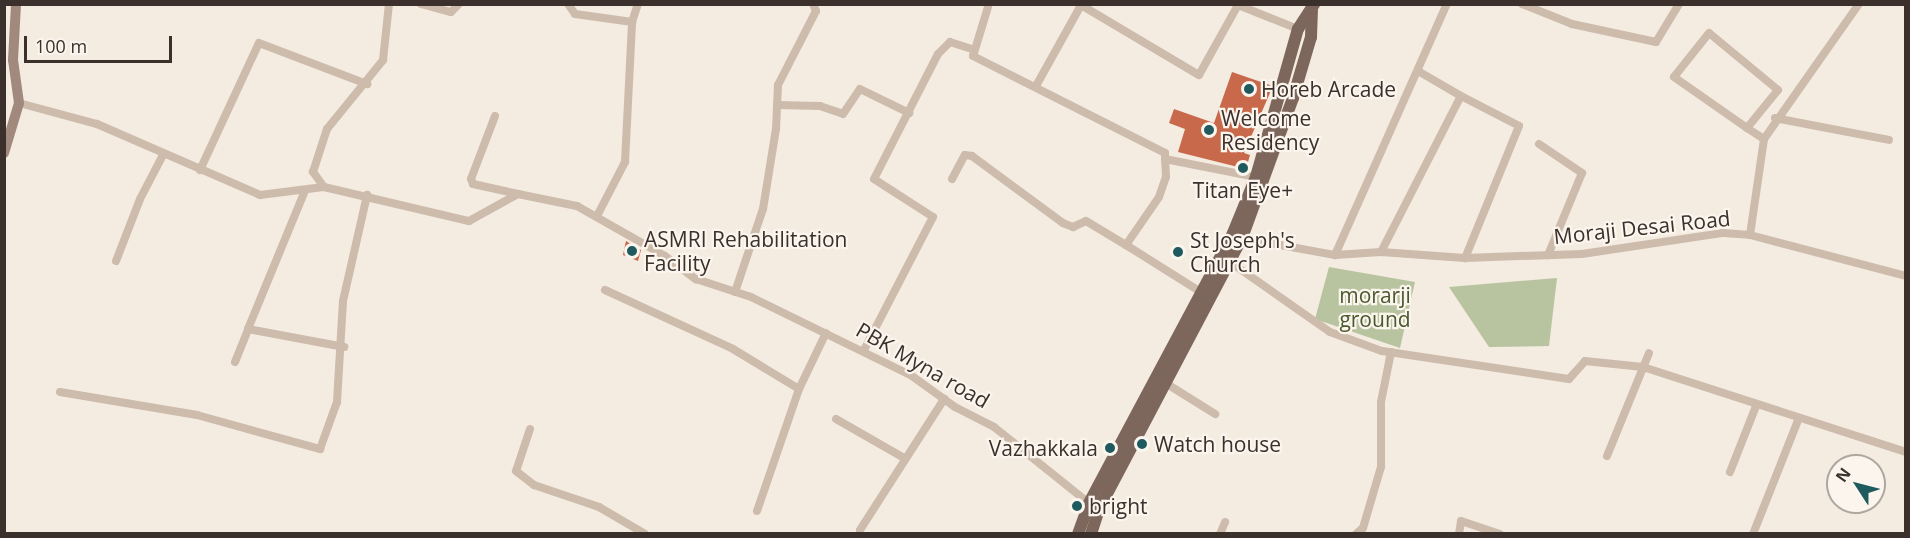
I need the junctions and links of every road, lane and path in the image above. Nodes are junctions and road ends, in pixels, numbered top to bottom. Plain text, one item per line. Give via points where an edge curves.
1 (16, 4) edge
2 (389, 4) edge
3 (421, 4) edge
4 (459, 4) edge
5 (568, 4) edge
6 (638, 4) edge
7 (813, 4) edge
8 (1448, 4) edge
9 (1522, 4) edge
10 (1678, 4) edge
11 (1859, 4) edge
12 (988, 7) dead end
13 (1313, 7) edge
14 (632, 22) junction
15 (1298, 29) junction
16 (971, 49) junction
17 (1418, 71) junction
18 (367, 84) junction
19 (1036, 86) junction
20 (1281, 89) junction
21 (1295, 93) junction
22 (1461, 96) junction
23 (19, 103) junction
24 (777, 105) junction
25 (909, 113) junction
26 (495, 116) dead end
27 (1776, 118) junction
28 (1747, 128) junction
29 (1764, 139) junction
30 (1890, 140) dead end
31 (1539, 144) dead end
32 (4, 153) edge
33 (164, 155) junction
34 (1165, 159) junction
35 (200, 170) junction
36 (1256, 177) junction
37 (952, 179) dead end
38 (324, 187) junction
39 (304, 193) junction
40 (518, 194) junction
41 (367, 195) junction
42 (597, 216) junction
43 (1750, 235) junction
44 (1242, 238) junction
45 (1126, 245) junction
46 (1381, 252) junction
47 (1335, 255) junction
48 (1548, 255) junction
49 (1465, 258) junction
50 (116, 261) dead end
51 (1230, 262) junction
52 (1905, 276) edge
53 (605, 290) dead end
54 (735, 292) junction
55 (1201, 292) junction
56 (248, 329) junction
57 (826, 333) junction
58 (344, 347) junction
59 (864, 350) junction
60 (1391, 352) junction
61 (1649, 353) dead end
62 (235, 362) dead end
63 (1643, 368) junction
64 (1167, 384) junction
65 (799, 389) junction
66 (60, 392) dead end
67 (945, 399) junction
68 (1756, 406) junction
69 (1215, 414) dead end
70 (1799, 418) junction
71 (836, 419) dead end
72 (530, 429) dead end
73 (1905, 452) edge
74 (1606, 456) dead end
75 (904, 458) junction
76 (1730, 472) dead end
77 (1089, 503) junction
78 (757, 511) dead end
79 (1224, 522) dead end
80 (860, 530) dead end
81 (645, 534) edge
82 (1078, 534) edge
83 (1091, 534) edge
84 (1220, 534) edge
85 (1356, 534) edge
86 (1459, 534) edge
87 (1500, 534) edge
88 (1753, 534) edge

1 - 23 street via 13,60
2 - 18 street via 383,60
3 - 4 street via 451,12
5 - 14 street via 574,14
6 - 14 street
7 - 24 street via 816,11 778,85
8 - 17 street
9 - 10 street via 1556,20 1656,42
11 - 27 street, Moraji Desai Road
12 - 16 street
13 - 15 main road
13 - 21 main road via 1311,37
14 - 42 street via 625,162
15 - 19 street via 1238,5 1199,75 1081,5
15 - 20 main road
16 - 19 street via 973,56
16 - 25 street via 950,42 944,48
17 - 22 street
17 - 47 street
18 - 35 street via 259,44
18 - 38 street via 327,129 313,172
19 - 34 street via 1165,153
20 - 21 main road
20 - 36 main road
21 - 44 main road
22 - 46 street
22 - 49 street via 1519,126
23 - 32 street
23 - 33 street via 97,124
24 - 25 street via 820,106 843,114 860,89
24 - 54 street via 763,208
25 - 59 street via 874,179 933,217
26 - 40 street, PBK Myna road via 471,179 473,183
27 - 29 street, Moraji Desai Road
27 - 30 street
28 - 28 street via 1674,77 1709,33 1778,90
28 - 29 street
29 - 43 street, Moraji Desai Road
31 - 48 street via 1582,173
33 - 35 street
33 - 50 street via 140,199
34 - 36 street
34 - 45 street via 1166,177 1159,197
35 - 39 street via 260,195
36 - 55 main road
37 - 45 street via 965,155 972,156 1063,223 1073,227 1086,221
38 - 39 street
38 - 41 street
39 - 56 street
40 - 41 street via 469,221
40 - 42 street, PBK Myna road via 577,206
41 - 58 street via 344,301
42 - 54 street, PBK Myna road via 696,279
43 - 48 street, Moraji Desai Road via 1723,232
43 - 52 street
44 - 47 street, Moraji Desai Road
44 - 51 main road
45 - 55 street
46 - 47 street, Moraji Desai Road
46 - 49 street, Moraji Desai Road
48 - 49 street, Moraji Desai Road
51 - 60 street via 1338,336
51 - 64 main road
53 - 65 street via 733,349
54 - 57 street, PBK Myna road
55 - 77 main road
56 - 58 street
56 - 62 street
57 - 59 street, PBK Myna road
57 - 65 street
58 - 66 street via 337,402 320,449 197,415
59 - 67 street, PBK Myna road
60 - 63 street via 1569,379 1585,361
60 - 85 street via 1381,402 1381,467 1363,528
61 - 63 street
63 - 68 street
63 - 74 street
64 - 69 street
64 - 83 main road via 1100,507
65 - 78 street
67 - 75 street
67 - 77 street, PBK Myna road via 994,427
68 - 70 street
68 - 76 street
70 - 73 street
70 - 88 street
71 - 75 street
72 - 81 street via 516,471 534,484 599,507
75 - 80 street
77 - 82 main road
79 - 84 street
86 - 87 street via 1461,521

